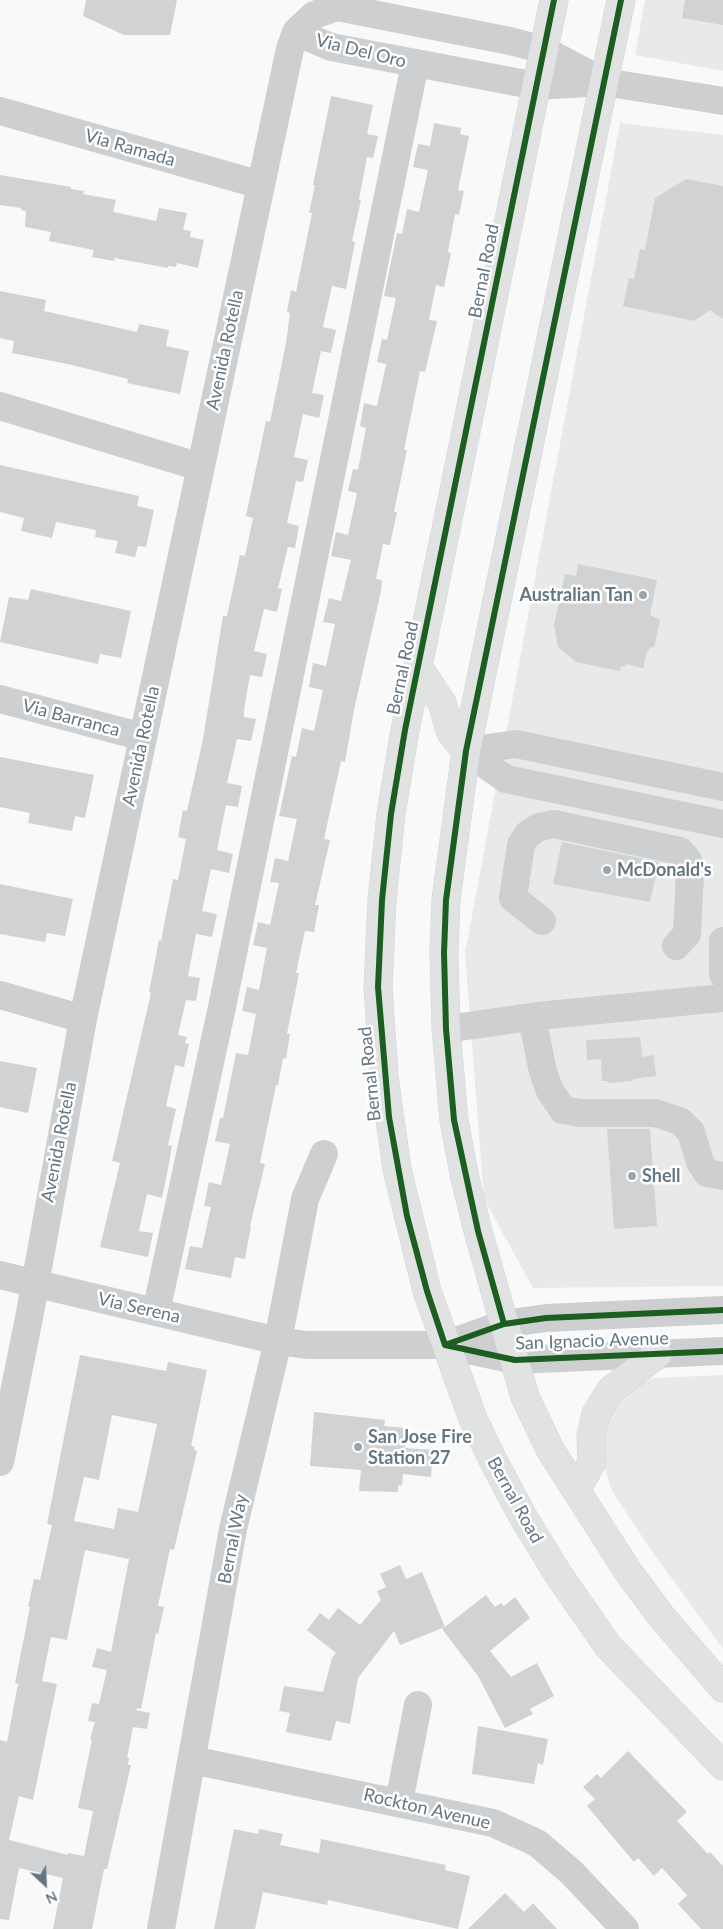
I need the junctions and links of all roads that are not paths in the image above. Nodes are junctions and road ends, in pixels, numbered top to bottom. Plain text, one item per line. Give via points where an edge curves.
1 (554, 0) edge
2 (620, 0) edge
3 (296, 32) junction
4 (544, 50) junction
5 (415, 64) junction
6 (604, 82) junction
7 (537, 86) junction
8 (723, 101) edge
9 (0, 110) edge
10 (261, 185) junction
11 (0, 406) edge
12 (200, 467) junction
13 (419, 668) junction
14 (0, 699) edge
15 (143, 737) junction
16 (466, 751) junction
17 (723, 787) edge
18 (723, 824) edge
19 (542, 922) dead end
20 (723, 941) edge
21 (676, 946) dead end
22 (723, 974) edge
23 (0, 995) edge
24 (723, 998) edge
25 (532, 1018) junction
26 (82, 1019) junction
27 (446, 1029) junction
28 (324, 1154) dead end
29 (723, 1176) edge
30 (0, 1275) edge
31 (34, 1284) junction
32 (723, 1310) edge
33 (156, 1312) junction
34 (504, 1324) junction
35 (278, 1342) junction
36 (445, 1345) junction
37 (723, 1350) edge
38 (658, 1354) junction
39 (514, 1360) junction
40 (0, 1462) edge
41 (577, 1488) junction
42 (723, 1688) edge
43 (418, 1705) dead end
44 (192, 1760) junction
45 (723, 1766) edge
46 (399, 1802) junction
47 (161, 1929) edge
48 (625, 1929) edge

1 - 4 main road, Bernal Road
2 - 6 main road
3 - 4 street, Via Del Oro via 314,15 336,8
3 - 5 street, Via Del Oro via 331,47
3 - 10 street, Avenida Rotella
4 - 6 street, Via Del Oro
4 - 7 main road, Bernal Road
5 - 7 street, Via Del Oro
5 - 33 street
6 - 7 street, Via Del Oro
6 - 8 street, Via Del Oro
6 - 16 main road
7 - 13 main road, Bernal Road
9 - 10 street, Via Ramada
10 - 12 street, Avenida Rotella
11 - 12 street
12 - 15 street, Avenida Rotella
13 - 16 main road via 442,702 452,734
13 - 36 main road, Bernal Road via 391,814 382,900 378,987 384,1076 397,1169 425,1282
14 - 15 street, Via Barranca
15 - 26 street, Avenida Rotella
16 - 17 street via 516,744
16 - 18 street via 506,779
16 - 27 main road via 446,900
19 - 21 street via 513,898 521,845 527,835 539,827 554,824 680,851 688,860 690,874 688,934
20 - 22 street
23 - 26 street
24 - 25 street
25 - 27 street
25 - 29 street via 543,1072 550,1091 563,1110 655,1113 680,1121 691,1132 700,1162 707,1173
26 - 31 street, Avenida Rotella
27 - 34 main road via 454,1120 464,1174
28 - 35 street, Bernal Way via 305,1199
30 - 31 street, Via Serena
31 - 33 street, Via Serena
31 - 40 street, Avenida Rotella
32 - 34 street, San Ignacio Avenue via 546,1318
33 - 35 street, Via Serena
34 - 36 street, San Ignacio Avenue
34 - 39 main road
35 - 36 street, San Ignacio Avenue via 344,1346
35 - 44 street, Bernal Way via 233,1529
36 - 39 street, San Ignacio Avenue
36 - 45 main road, Bernal Road via 473,1419 494,1462 522,1515 580,1607 608,1646
37 - 38 street, San Ignacio Avenue
38 - 39 street, San Ignacio Avenue
38 - 41 main road via 611,1390 596,1414 591,1436 592,1462
39 - 41 main road via 525,1397 551,1451
41 - 42 main road via 629,1573
43 - 46 street
44 - 46 street, Rockton Avenue
44 - 47 street, Bernal Way
46 - 48 street, Rockton Avenue via 493,1823 537,1843 571,1872

